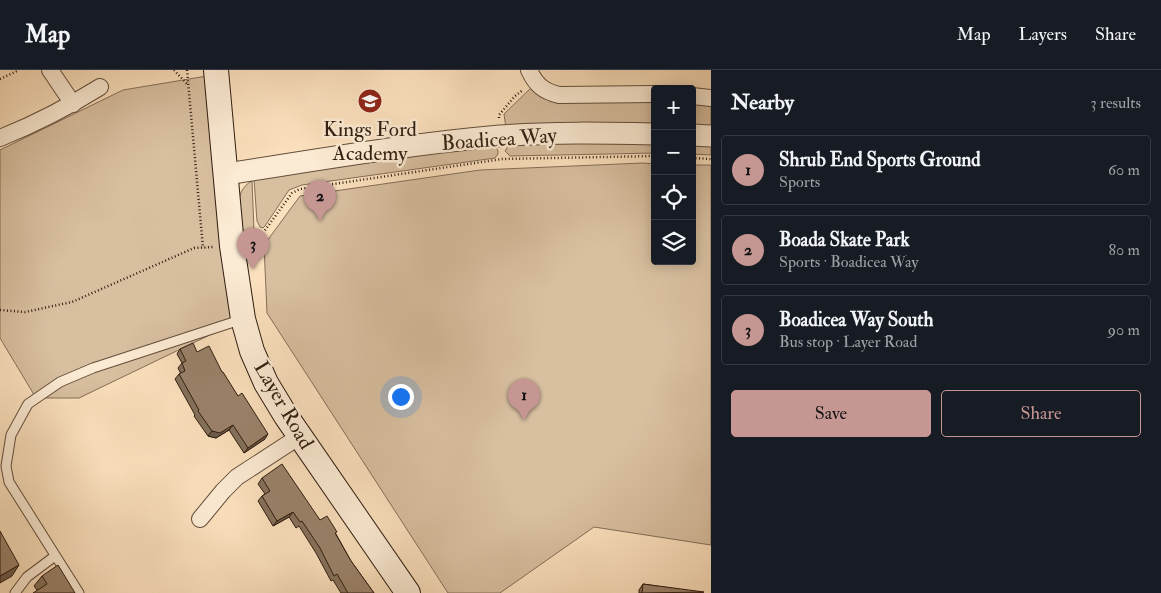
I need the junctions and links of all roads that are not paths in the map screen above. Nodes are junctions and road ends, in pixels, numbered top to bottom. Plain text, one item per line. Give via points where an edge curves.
1 (50, 70) edge
2 (216, 70) edge
3 (529, 70) edge
4 (100, 87) dead end
5 (651, 94) edge
6 (696, 96) edge
7 (711, 98) edge
8 (73, 104) junction
9 (651, 134) edge
10 (696, 135) edge
11 (711, 136) edge
12 (0, 138) edge
13 (226, 174) junction
14 (243, 319) junction
15 (300, 436) junction
16 (4, 477) edge
17 (200, 519) dead end
18 (56, 556) junction
19 (15, 593) edge
20 (79, 593) edge
21 (408, 593) edge

1 - 8 street
2 - 13 main road, Layer Road
3 - 5 street, Boadicea Way via 534,82 549,93 559,95
4 - 8 street
6 - 7 street
8 - 12 street
9 - 13 street, Boadicea Way via 500,136
10 - 11 street
13 - 14 main road, Layer Road
14 - 15 main road, Layer Road via 266,383
14 - 16 lane via 60,382 28,404 11,435
15 - 17 street via 237,476
15 - 21 main road, Layer Road
16 - 18 lane
18 - 19 lane via 27,577
18 - 20 lane

